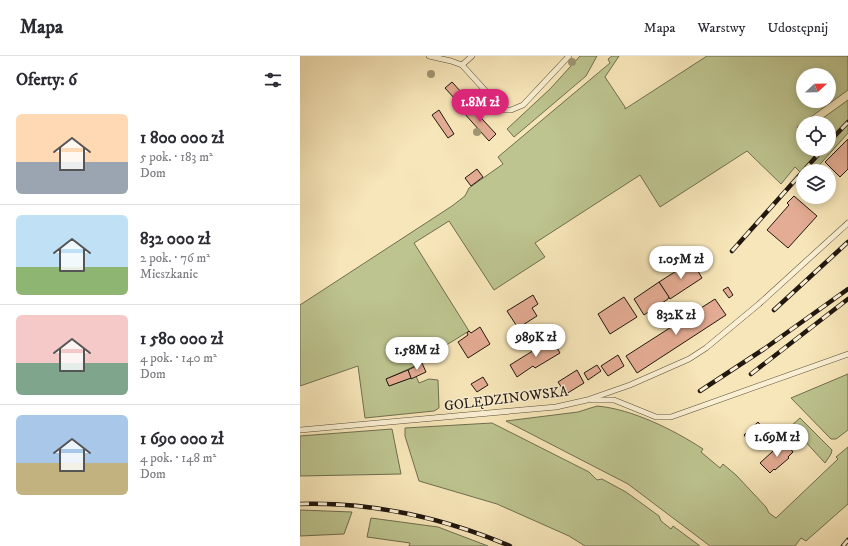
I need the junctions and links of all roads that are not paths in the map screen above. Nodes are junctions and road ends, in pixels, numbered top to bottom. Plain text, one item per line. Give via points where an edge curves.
1 (430, 56) edge
2 (472, 56) edge
3 (569, 56) edge
4 (462, 65) junction
5 (848, 223) edge
6 (848, 354) edge
7 (587, 400) junction
8 (300, 430) edge

1 - 4 lane
2 - 4 lane
3 - 4 lane via 523,105 511,110 503,110
5 - 7 lane, GOLĘDZINOWSKA via 779,287 706,348 689,359 630,385
6 - 7 lane via 671,417 656,417 614,400
7 - 8 lane, GOLĘDZINOWSKA via 556,407

